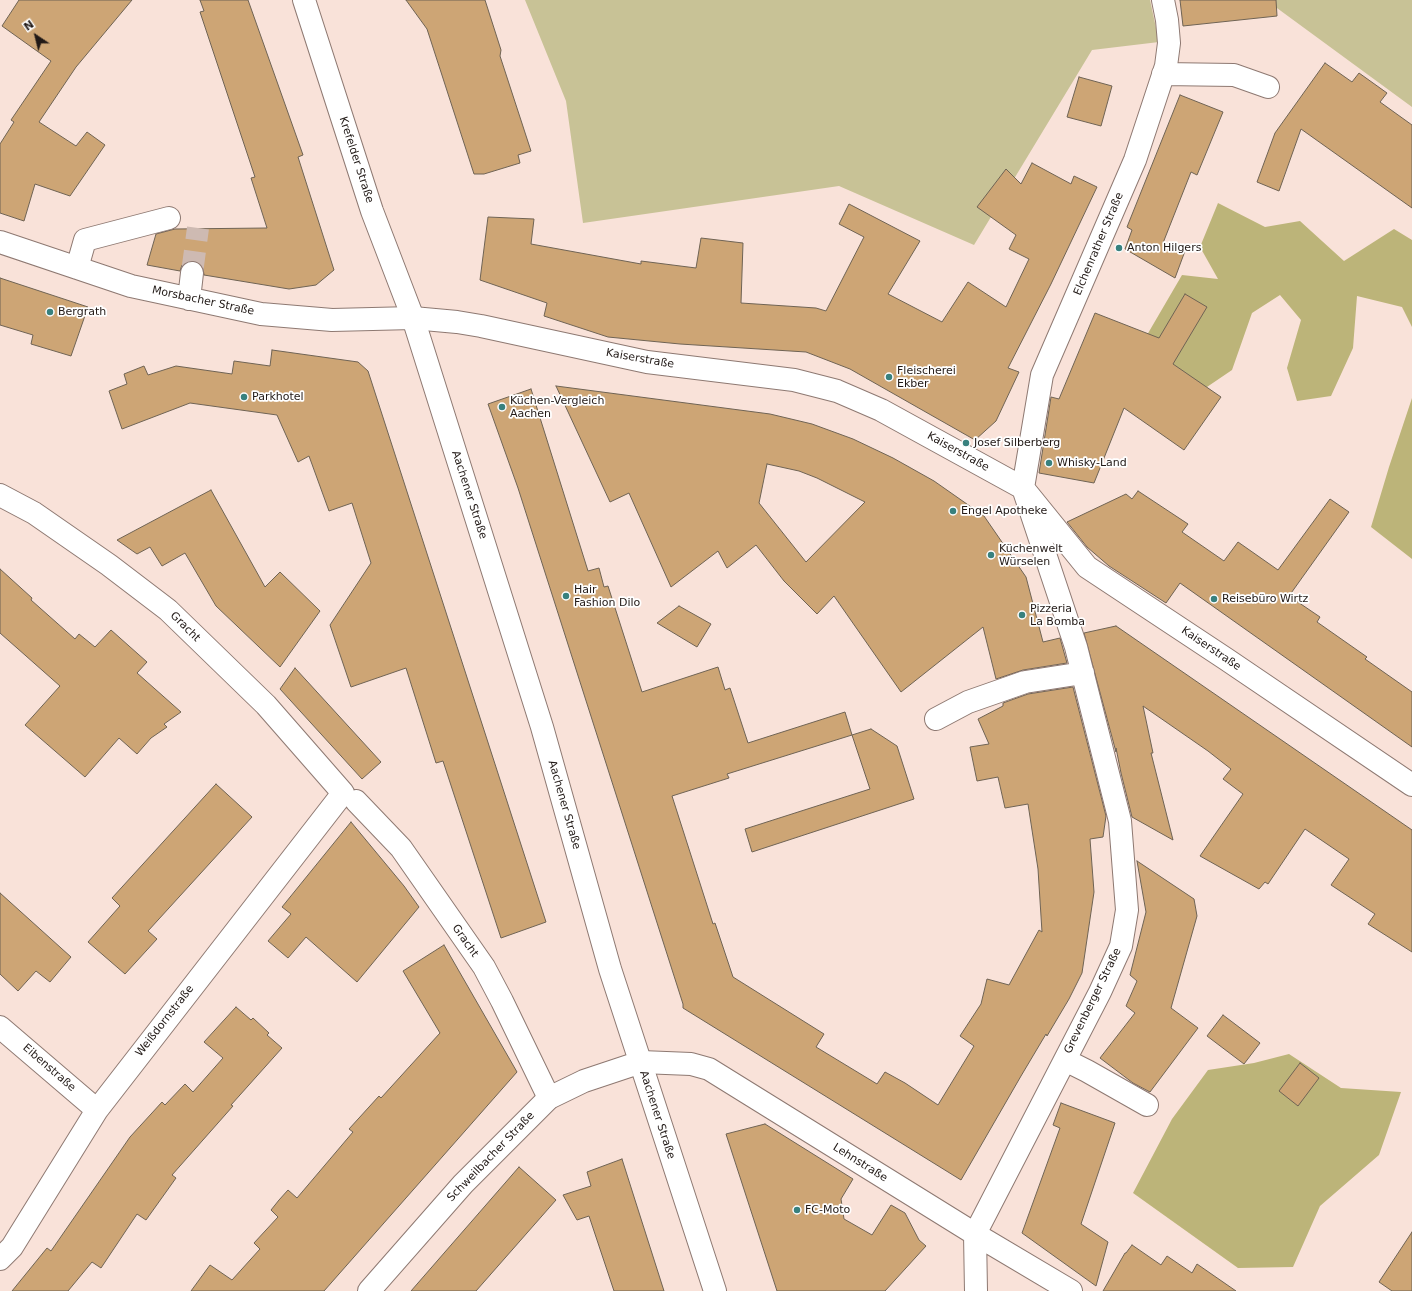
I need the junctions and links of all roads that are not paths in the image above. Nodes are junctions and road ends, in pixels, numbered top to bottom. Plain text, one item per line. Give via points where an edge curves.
1 (304, 0) edge
2 (1163, 0) edge
3 (1163, 74) junction
4 (1268, 87) dead end
5 (169, 218) dead end
6 (0, 242) edge
7 (77, 268) junction
8 (192, 273) tunnel mouth
9 (189, 299) junction
10 (413, 318) junction
11 (1023, 488) junction
12 (0, 495) edge
13 (1082, 673) junction
14 (936, 719) dead end
15 (1412, 785) edge
16 (350, 797) junction
17 (0, 1026) edge
18 (1064, 1060) junction
19 (641, 1062) junction
20 (549, 1098) junction
21 (1147, 1105) dead end
22 (97, 1110) junction
23 (975, 1234) junction
24 (0, 1258) edge
25 (369, 1291) edge
26 (715, 1291) edge
27 (976, 1291) edge
28 (1071, 1291) edge

1 - 10 street, Krefelder Straße via 372,211
2 - 3 street, Elchenrather Straße via 1169,43
3 - 4 street via 1234,75
3 - 11 street, Elchenrather Straße via 1135,160 1042,375
5 - 7 street via 85,240
6 - 7 street, Morsbacher Straße
7 - 9 street, Morsbacher Straße via 131,286
8 - 9 street
9 - 10 street, Morsbacher Straße via 269,314 332,320
10 - 11 street, Kaiserstraße via 481,326 647,362 794,380 837,391 881,410
10 - 19 street, Aachener Straße via 540,720 610,968
11 - 13 street, Grevenberger Straße via 1076,647
11 - 15 street, Kaiserstraße via 1087,567
12 - 16 street, Gracht via 34,513 168,610 266,705
13 - 14 street via 1025,682 968,702
13 - 18 street, Grevenberger Straße via 1120,821 1127,910 1121,946
16 - 20 street, Gracht via 401,848 484,967
16 - 22 street, Weißdornstraße
17 - 22 street, Eibenstraße
18 - 21 street via 1087,1070
18 - 23 street, Grevenberger Straße
19 - 20 street, Schweilbacher Straße via 584,1082
19 - 23 street, Lehnstraße via 691,1064 709,1069
19 - 26 street, Aachener Straße
20 - 25 street, Schweilbacher Straße via 463,1184
22 - 24 street, Weißdornstraße via 12,1247
23 - 27 street, Grevenberger Straße
23 - 28 street, Lehnstraße

